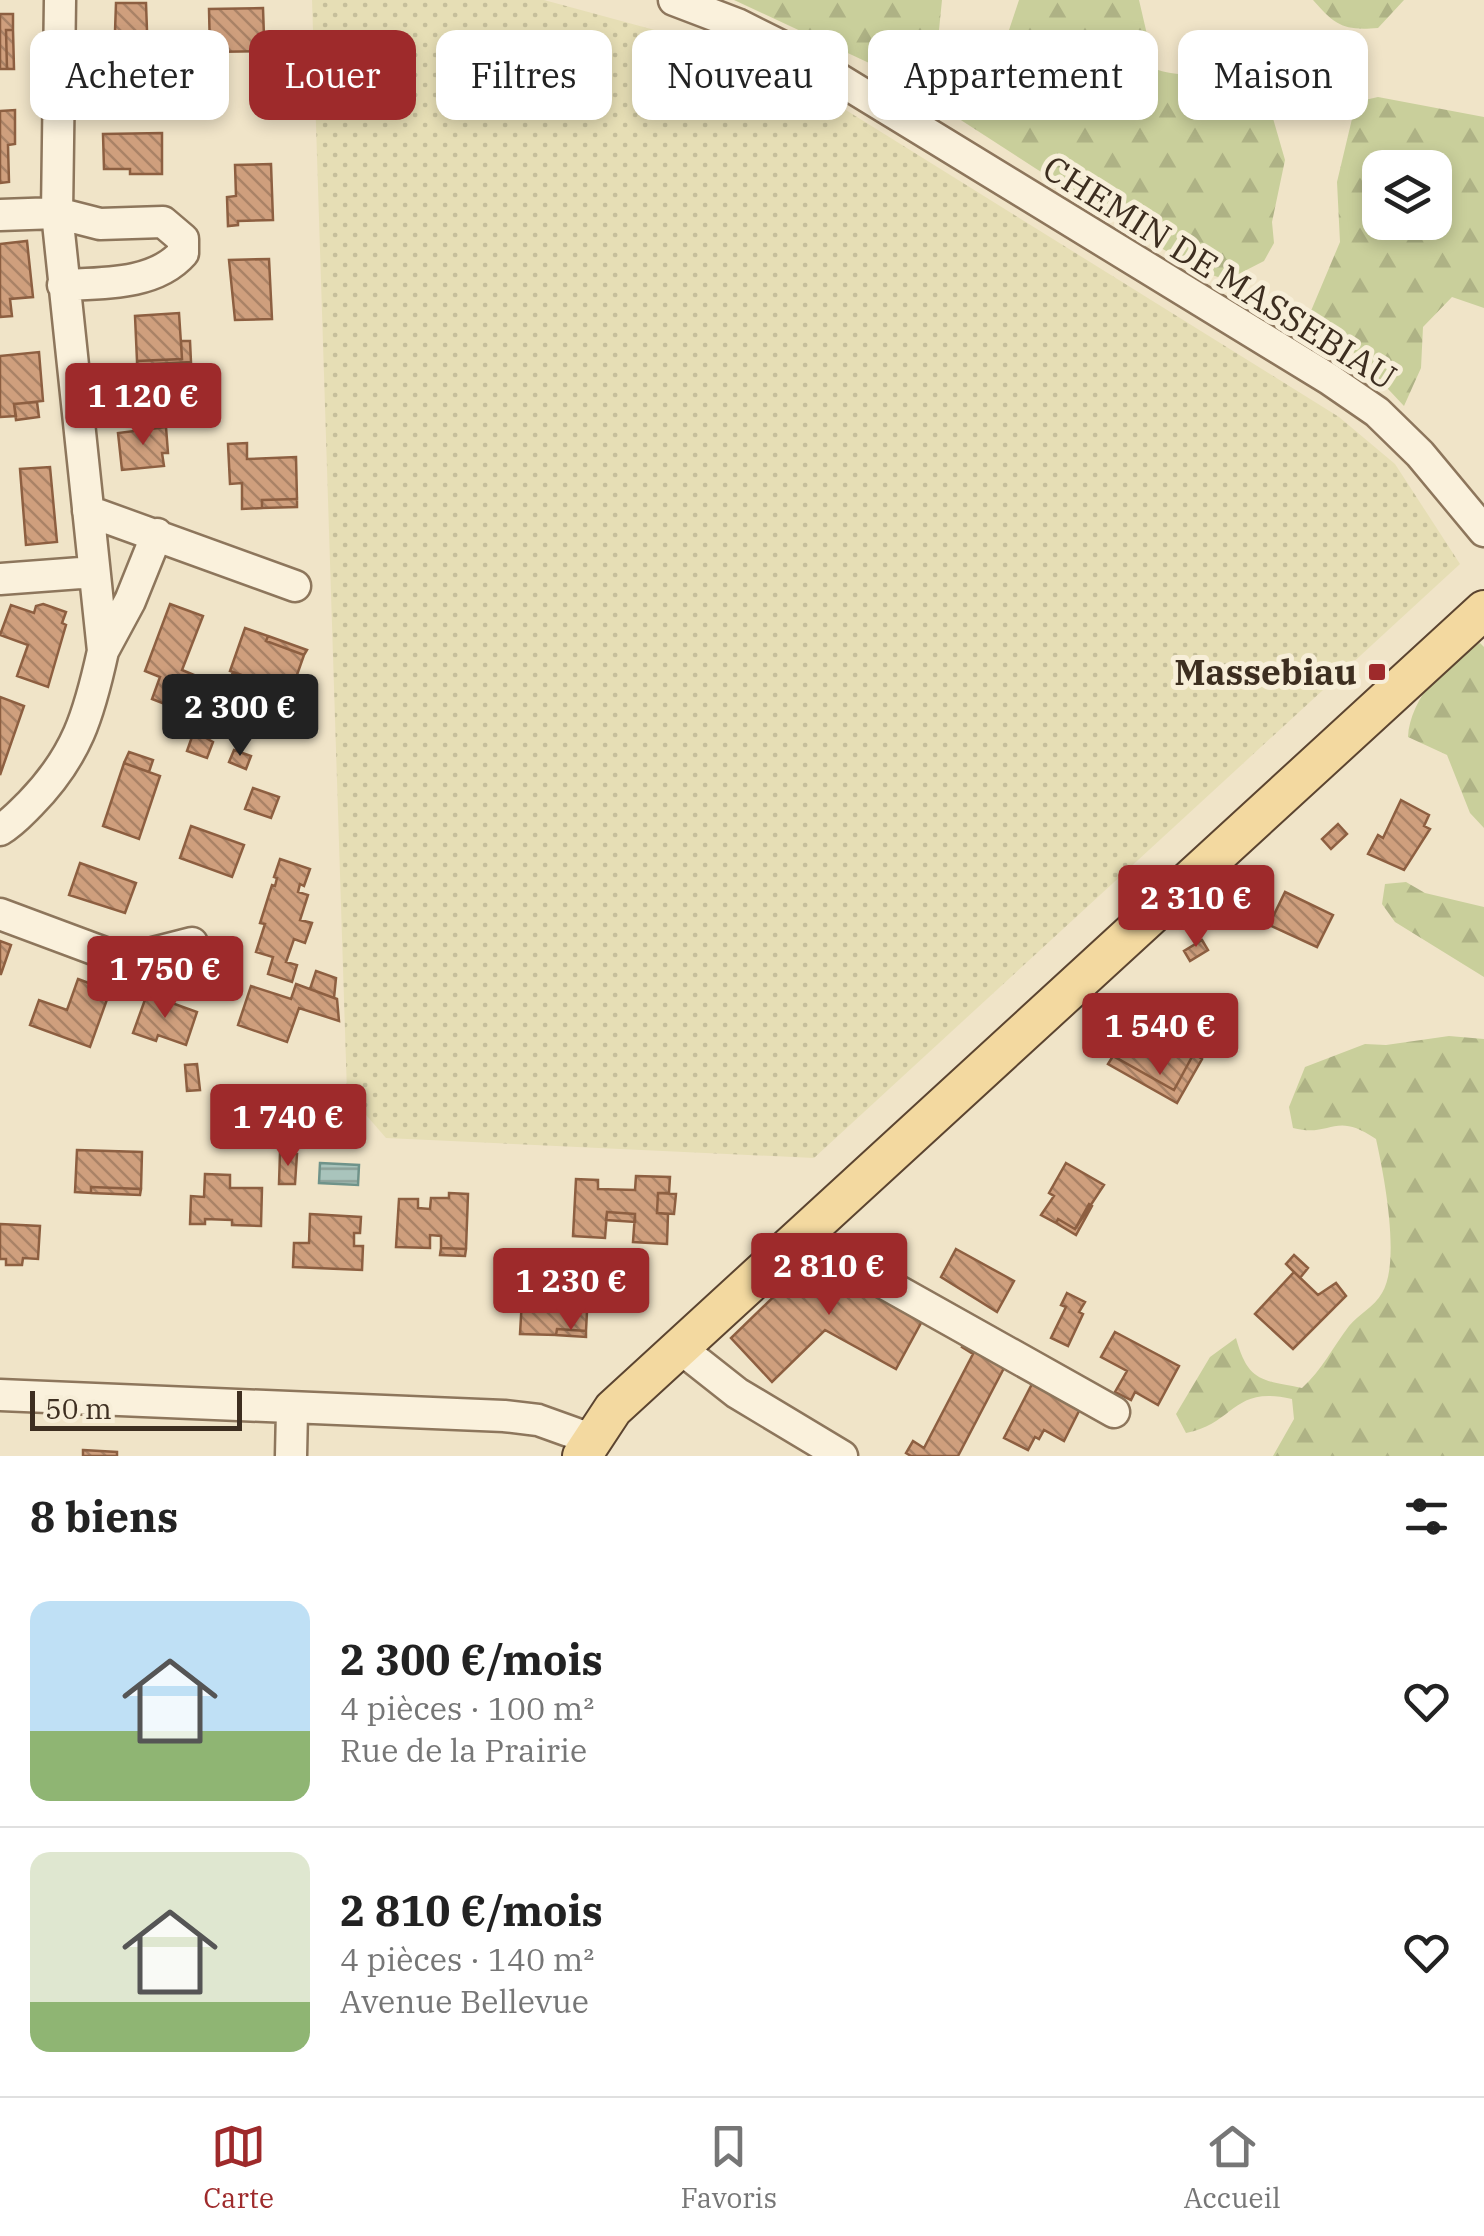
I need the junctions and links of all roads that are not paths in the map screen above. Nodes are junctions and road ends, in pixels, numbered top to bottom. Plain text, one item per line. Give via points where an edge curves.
1 (60, 0) edge
2 (674, 0) edge
3 (57, 213) junction
4 (0, 215) edge
5 (63, 285) junction
6 (88, 510) junction
7 (1484, 532) edge
8 (157, 534) junction
9 (94, 572) junction
10 (0, 579) edge
11 (295, 586) dead end
12 (1484, 610) edge
13 (103, 651) junction
14 (0, 830) edge
15 (0, 914) edge
16 (192, 943) dead end
17 (800, 1236) junction
18 (680, 1348) junction
19 (0, 1395) edge
20 (292, 1410) junction
21 (1114, 1412) dead end
22 (586, 1448) edge
23 (291, 1456) edge
24 (842, 1456) edge

1 - 3 street
2 - 7 street, CHEMIN DE MASSEBIAU via 801,56 1329,380 1377,412 1420,454
3 - 4 street
3 - 5 street
3 - 5 street via 100,224 163,222 183,239 183,253 156,274
5 - 6 street
6 - 8 street
6 - 9 street
8 - 11 street
8 - 13 street
9 - 10 street
9 - 13 street
12 - 17 main road
13 - 14 street via 89,716 71,754
15 - 16 street via 110,955
17 - 18 main road
17 - 21 street
18 - 22 main road via 613,1409
18 - 24 street via 737,1393
19 - 20 street
20 - 22 street via 538,1420
20 - 23 street

